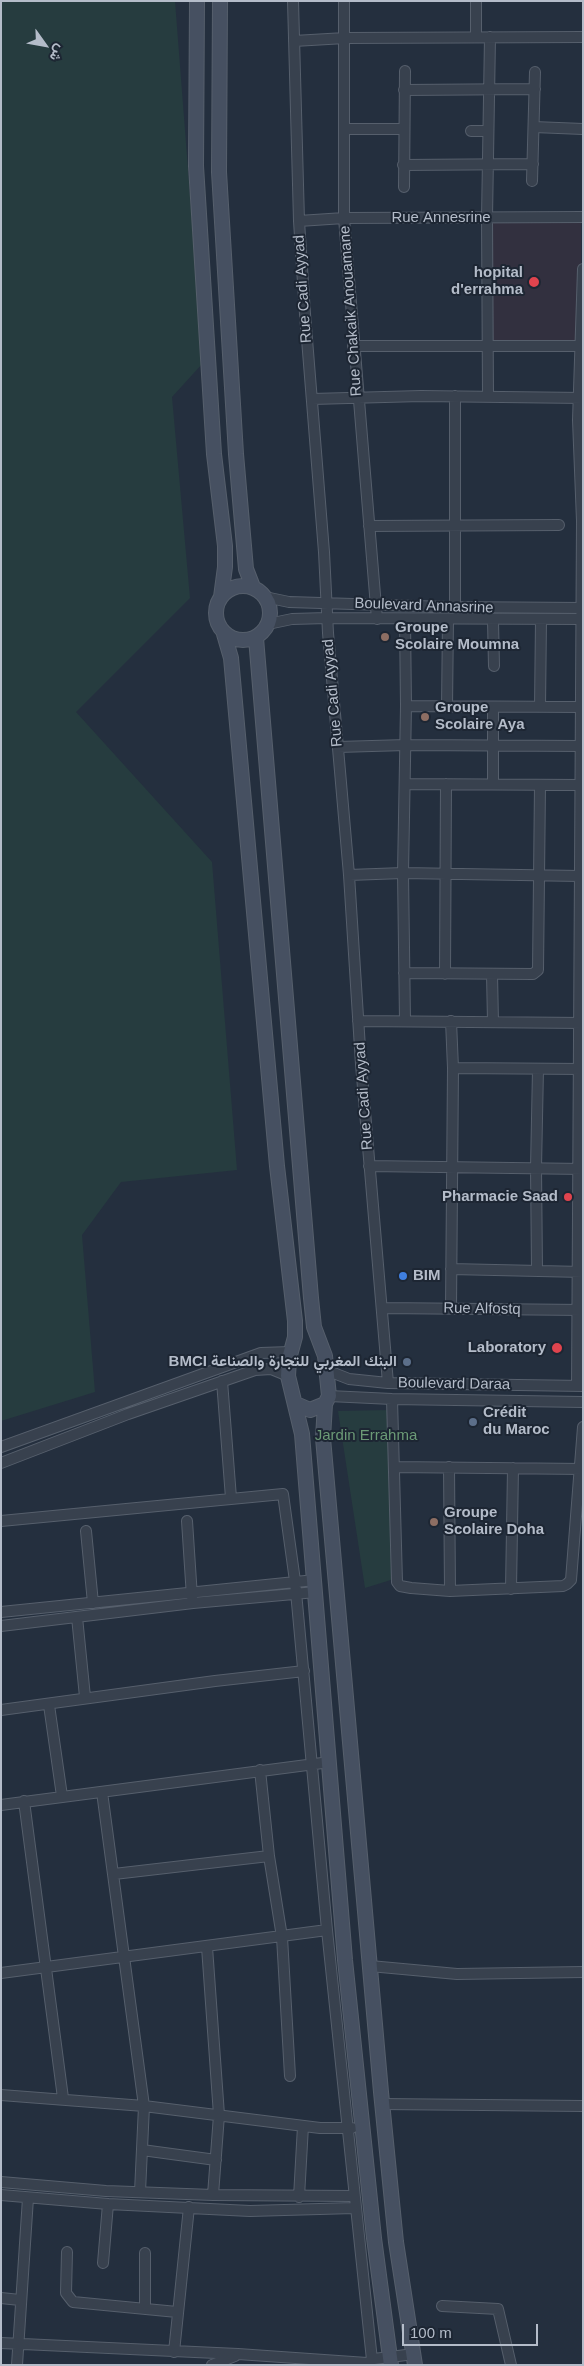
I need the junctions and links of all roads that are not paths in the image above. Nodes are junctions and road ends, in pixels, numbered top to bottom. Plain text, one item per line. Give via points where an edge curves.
1 (197, 1) edge
2 (220, 1) edge
3 (293, 1) edge
4 (344, 1) edge
5 (476, 1) edge
6 (490, 36) junction
7 (476, 37) junction
8 (583, 37) edge
9 (345, 38) junction
10 (294, 41) junction
11 (405, 71) dead end
12 (535, 72) dead end
13 (488, 89) junction
14 (535, 89) junction
15 (404, 90) junction
16 (534, 127) junction
17 (344, 128) junction
18 (403, 129) junction
19 (583, 129) edge
20 (470, 131) dead end
21 (488, 131) junction
22 (533, 164) junction
23 (402, 165) junction
24 (488, 165) junction
25 (532, 181) dead end
26 (404, 187) dead end
27 (583, 217) edge
28 (344, 218) junction
29 (486, 218) junction
30 (299, 221) junction
31 (583, 269) edge
32 (353, 346) junction
33 (486, 346) junction
34 (582, 346) edge
35 (455, 396) junction
36 (488, 396) junction
37 (357, 397) junction
38 (581, 398) edge
39 (312, 399) junction
40 (559, 525) dead end
41 (369, 526) junction
42 (454, 526) junction
43 (253, 587) junction
44 (221, 597) junction
45 (265, 597) junction
46 (327, 603) junction
47 (376, 604) junction
48 (455, 608) junction
49 (582, 608) edge
50 (327, 618) junction
51 (377, 619) junction
52 (582, 619) edge
53 (405, 620) junction
54 (448, 620) junction
55 (493, 620) junction
56 (541, 620) junction
57 (268, 624) junction
58 (224, 634) junction
59 (256, 638) junction
60 (494, 666) dead end
61 (581, 668) edge
62 (406, 706) junction
63 (447, 706) junction
64 (540, 707) junction
65 (580, 707) junction
66 (493, 708) junction
67 (406, 745) junction
68 (493, 745) junction
69 (580, 746) junction
70 (338, 747) junction
71 (581, 758) edge
72 (405, 784) junction
73 (446, 784) junction
74 (494, 784) junction
75 (540, 785) junction
76 (580, 785) junction
77 (581, 850) edge
78 (403, 873) junction
79 (446, 874) junction
80 (349, 875) junction
81 (539, 876) junction
82 (579, 876) junction
83 (581, 890) edge
84 (404, 973) junction
85 (445, 974) junction
86 (492, 974) junction
87 (582, 975) edge
88 (405, 1021) junction
89 (452, 1021) junction
90 (358, 1022) junction
91 (493, 1022) junction
92 (582, 1023) edge
93 (453, 1068) junction
94 (538, 1069) junction
95 (581, 1069) edge
96 (369, 1166) junction
97 (452, 1168) junction
98 (536, 1168) junction
99 (581, 1169) edge
100 (451, 1269) junction
101 (537, 1270) junction
102 (581, 1272) edge
103 (382, 1308) junction
104 (451, 1308) junction
105 (580, 1310) edge
106 (295, 1337) junction
107 (318, 1338) junction
108 (290, 1352) junction
109 (326, 1370) junction
110 (288, 1376) junction
111 (222, 1381) junction
112 (388, 1383) junction
113 (580, 1386) edge
114 (392, 1399) junction
115 (327, 1400) junction
116 (583, 1402) edge
117 (296, 1404) junction
118 (583, 1427) edge
119 (1, 1447) edge
120 (1, 1462) edge
121 (394, 1467) junction
122 (449, 1467) junction
123 (514, 1468) junction
124 (581, 1468) edge
125 (231, 1498) junction
126 (1, 1521) edge
127 (187, 1521) dead end
128 (86, 1532) dead end
129 (295, 1581) junction
130 (316, 1586) junction
131 (511, 1588) junction
132 (450, 1591) junction
133 (192, 1592) junction
134 (296, 1593) junction
135 (93, 1603) junction
136 (193, 1603) junction
137 (1, 1612) edge
138 (77, 1617) junction
139 (1, 1626) edge
140 (304, 1671) junction
141 (85, 1697) junction
142 (49, 1705) junction
143 (1, 1710) edge
144 (330, 1762) junction
145 (312, 1764) junction
146 (260, 1770) junction
147 (102, 1792) junction
148 (62, 1796) junction
149 (24, 1801) junction
150 (1, 1805) edge
151 (269, 1856) junction
152 (114, 1874) junction
153 (327, 1930) junction
154 (282, 1937) junction
155 (207, 1947) junction
156 (125, 1956) junction
157 (46, 1966) junction
158 (370, 1966) junction
159 (583, 1972) edge
160 (1, 1974) edge
161 (290, 2076) dead end
162 (1, 2095) edge
163 (63, 2098) junction
164 (382, 2104) junction
165 (144, 2106) junction
166 (583, 2106) edge
167 (219, 2115) junction
168 (303, 2126) junction
169 (363, 2128) junction
170 (347, 2129) junction
171 (142, 2150) junction
172 (216, 2160) junction
173 (1, 2182) edge
174 (140, 2192) junction
175 (1, 2195) edge
176 (213, 2195) junction
177 (353, 2196) junction
178 (299, 2197) junction
179 (28, 2198) junction
180 (108, 2204) junction
181 (189, 2208) junction
182 (354, 2208) junction
183 (67, 2252) dead end
184 (145, 2253) dead end
185 (103, 2263) dead end
186 (1, 2298) edge
187 (20, 2300) junction
188 (442, 2306) dead end
189 (145, 2309) junction
190 (177, 2312) junction
191 (1, 2344) edge
192 (18, 2344) junction
193 (174, 2352) junction
194 (238, 2354) junction
195 (390, 2361) edge
196 (415, 2362) edge
197 (369, 2363) edge
198 (17, 2365) edge
199 (212, 2365) edge
200 (511, 2365) edge

1 - 44 main road via 196,166 214,454 225,546
2 - 43 main road via 218,172 237,463 246,569
3 - 10 street, Rue Cadi Ayyad
4 - 9 street, Rue Chakaik Anouamane
5 - 7 street
6 - 7 street
6 - 8 street
6 - 13 street
7 - 9 street
9 - 10 street
9 - 17 street, Rue Chakaik Anouamane
10 - 30 street, Rue Cadi Ayyad
11 - 15 street
12 - 14 street
13 - 14 street
13 - 15 street
13 - 21 street
14 - 16 street
15 - 18 street
16 - 19 street
16 - 22 street
17 - 18 street
17 - 28 street, Rue Chakaik Anouamane
18 - 23 street
20 - 21 street
21 - 24 street
22 - 24 street
22 - 25 street
23 - 24 street
23 - 26 street
24 - 29 street
27 - 29 street, Rue Annesrine
28 - 29 street, Rue Annesrine
28 - 30 street, Rue Annesrine
28 - 32 street, Rue Chakaik Anouamane
29 - 33 street
30 - 39 street, Rue Cadi Ayyad
31 - 34 street
32 - 33 street
32 - 37 street, Rue Chakaik Anouamane
33 - 34 street
33 - 36 street
34 - 38 street
35 - 36 street
35 - 37 street
35 - 42 street
36 - 38 street
37 - 39 street
37 - 41 street, Rue Chakaik Anouamane
38 - 49 street
39 - 46 street, Rue Cadi Ayyad
40 - 42 street
41 - 42 street
41 - 47 street, Rue Chakaik Anouamane
42 - 48 street
43 - 44 main road via 235,587
43 - 45 main road
44 - 58 main road via 216,618
45 - 46 street, Boulevard Annasrine via 290,602
45 - 57 main road via 270,610
46 - 47 street, Boulevard Annasrine
46 - 50 street, Rue Cadi Ayyad
47 - 48 street, Boulevard Annasrine
47 - 51 street, Rue Chakaik Anouamane
48 - 49 street, Boulevard Annasrine
49 - 52 street
50 - 51 street, Boulevard Annasrine
50 - 57 street, Boulevard Annasrine via 292,619
50 - 70 street, Rue Cadi Ayyad
51 - 53 street, Boulevard Annasrine
52 - 56 street, Boulevard Annasrine
52 - 61 street
53 - 54 street, Boulevard Annasrine
53 - 62 street
54 - 55 street, Boulevard Annasrine
54 - 63 street
55 - 56 street, Boulevard Annasrine
55 - 60 street
56 - 64 street
57 - 59 main road
58 - 59 main road via 240,640
58 - 106 main road via 231,658
59 - 107 main road via 312,1318
61 - 65 street
62 - 63 street
62 - 67 street
63 - 66 street
64 - 65 street
64 - 66 street
65 - 69 street
66 - 68 street
67 - 68 street
67 - 70 street
67 - 72 street
68 - 69 street
68 - 74 street
69 - 71 street
70 - 80 street, Rue Cadi Ayyad
71 - 76 street
72 - 73 street
72 - 78 street
73 - 74 street
73 - 79 street
74 - 75 street
75 - 76 street
75 - 81 street
76 - 77 street
77 - 82 street
78 - 79 street
78 - 80 street
78 - 84 street
79 - 81 street
79 - 85 street
80 - 90 street, Rue Cadi Ayyad
81 - 82 street
81 - 86 street via 538,970 533,974
82 - 83 street
83 - 87 street
84 - 85 street
84 - 88 street
85 - 86 street
86 - 91 street
87 - 92 street
88 - 89 street
88 - 90 street
89 - 91 street
89 - 93 street
90 - 96 street, Rue Cadi Ayyad
91 - 92 street
92 - 95 street
93 - 94 street
93 - 97 street
94 - 95 street
94 - 98 street
95 - 99 street
96 - 97 street
96 - 103 street, Rue Cadi Ayyad
97 - 98 street
97 - 100 street
98 - 99 street
98 - 101 street
99 - 102 street
100 - 101 street
100 - 104 street
101 - 102 street
102 - 105 street
103 - 104 street, Rue Alfostq
103 - 112 street, Rue Cadi Ayyad
104 - 105 street, Rue Alfostq
105 - 113 street
106 - 107 main road via 307,1331
106 - 108 main road
107 - 109 main road
108 - 110 main road
108 - 119 street via 261,1353
109 - 112 street, Boulevard Daraa via 349,1379
109 - 115 main road
110 - 111 street via 277,1370 263,1369
110 - 117 main road
111 - 120 street
111 - 125 street
112 - 113 street, Boulevard Daraa
114 - 115 street, Boulevard Daraa
114 - 116 street, Boulevard Daraa
114 - 121 street
115 - 117 main road via 310,1410
115 - 158 main road via 323,1438
117 - 130 main road via 302,1434
118 - 124 street
121 - 122 street
121 - 132 street via 397,1582 405,1587
122 - 123 street
122 - 132 street
123 - 124 street
123 - 131 street
124 - 131 street via 571,1580 563,1586
125 - 126 street
125 - 129 street via 283,1494
127 - 133 street
128 - 135 street
129 - 130 street
129 - 133 street
129 - 134 street
130 - 134 street
130 - 144 main road
131 - 132 street
133 - 135 street
133 - 136 street
134 - 136 street
134 - 140 street
135 - 137 street
136 - 138 street
138 - 139 street
138 - 141 street
140 - 141 street
140 - 145 street
141 - 142 street
142 - 143 street
142 - 148 street
144 - 145 street
144 - 169 main road via 345,1960
145 - 146 street
145 - 153 street
146 - 147 street
146 - 151 street
147 - 148 street
147 - 152 street
148 - 149 street
149 - 150 street
149 - 157 street
151 - 152 street
151 - 154 street
152 - 156 street
153 - 154 street
153 - 170 street
154 - 155 street
154 - 161 street
155 - 156 street
155 - 167 street
156 - 157 street
156 - 165 street
157 - 160 street
157 - 163 street
158 - 159 street via 457,1974
158 - 164 main road
162 - 163 street
163 - 165 street
164 - 166 street
164 - 196 main road via 396,2242
165 - 167 street
165 - 171 street
167 - 168 street
167 - 172 street
168 - 170 street
168 - 178 street
169 - 170 street
169 - 195 main road
170 - 177 street
171 - 172 street
171 - 174 street
172 - 176 street
173 - 174 street
174 - 176 street
175 - 179 street
176 - 178 street
177 - 178 street
177 - 182 street
179 - 180 street
179 - 187 street
180 - 181 street
180 - 185 street
181 - 182 street via 256,2211
181 - 190 street
182 - 197 street
183 - 189 street via 66,2293 73,2302
184 - 189 street
186 - 187 street
187 - 192 street
188 - 200 street via 498,2309
189 - 190 street
190 - 193 street
191 - 192 street
192 - 193 street
192 - 198 street
193 - 194 street
194 - 197 street
194 - 199 street
195 - 196 street
195 - 197 street

